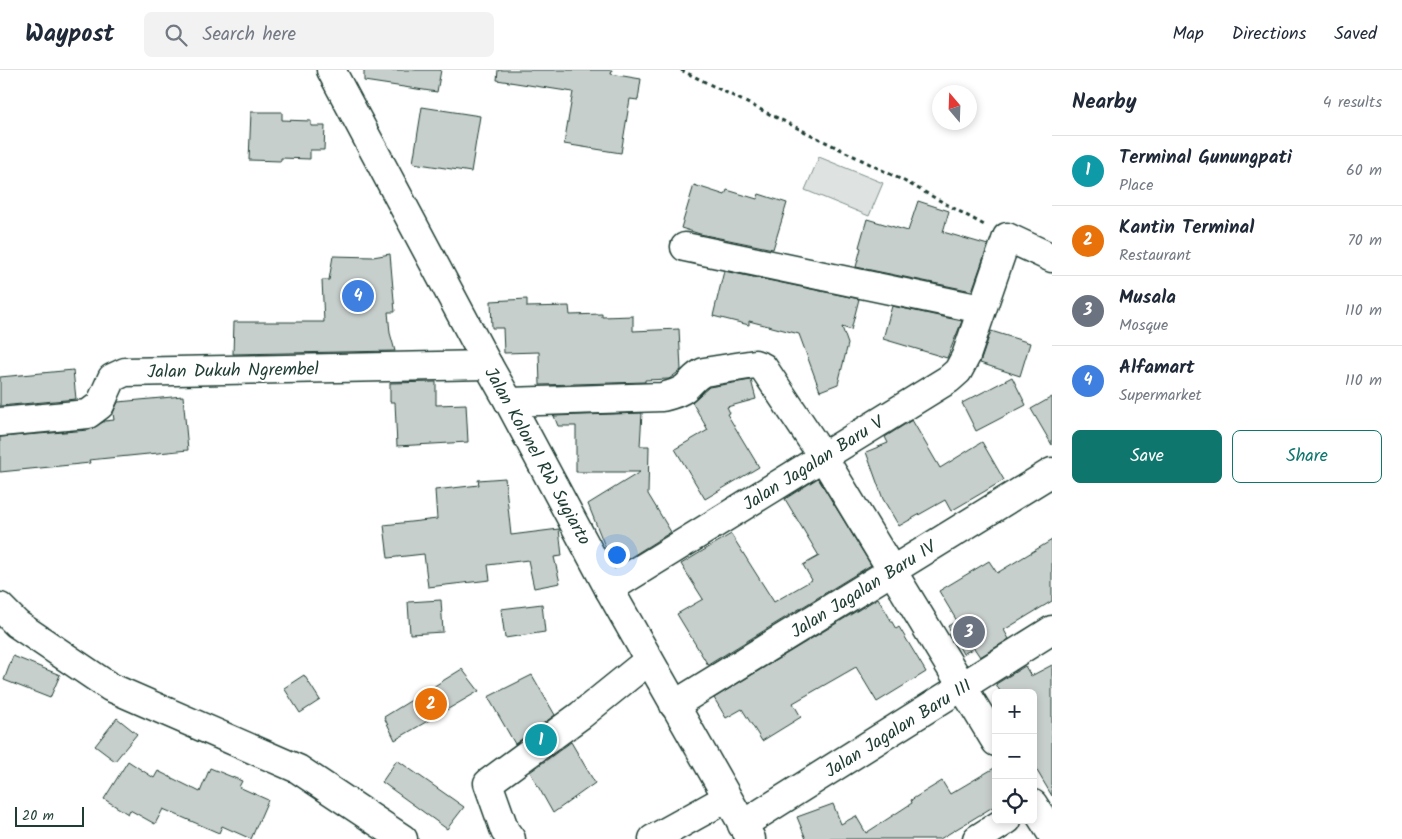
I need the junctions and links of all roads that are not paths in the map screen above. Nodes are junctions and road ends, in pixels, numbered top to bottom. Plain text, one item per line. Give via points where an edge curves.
1 (331, 70) edge
2 (685, 247) dead end
3 (1052, 258) edge
4 (981, 309) junction
5 (488, 365) junction
6 (509, 402) junction
7 (0, 422) edge
8 (823, 457) junction
9 (1052, 472) edge
10 (893, 570) junction
11 (609, 589) junction
12 (0, 607) edge
13 (1052, 630) edge
14 (649, 660) junction
15 (963, 687) junction
16 (674, 705) junction
17 (992, 735) edge
18 (1052, 792) edge
19 (726, 798) junction
20 (1037, 801) edge
21 (1037, 810) edge
22 (1001, 824) edge
23 (747, 832) edge
24 (1052, 834) edge
25 (403, 839) edge
26 (511, 839) edge
27 (653, 839) edge
28 (977, 839) edge

1 - 5 street, Jalan Kolonel RW Sugiarto
2 - 4 street
3 - 4 street, Jalan Jagalan Baru V via 1007,237
4 - 8 street, Jalan Jagalan Baru V via 958,371
5 - 6 street, Jalan Kolonel RW Sugiarto
5 - 7 street, Jalan Dukuh Ngrembel via 125,372 112,378 100,405 88,414
6 - 8 street via 662,397 676,393 704,372 756,364 767,371
6 - 11 street, Jalan Kolonel RW Sugiarto
8 - 10 street
8 - 11 street, Jalan Jagalan Baru V
9 - 10 street, Jalan Jagalan Baru IV
10 - 15 street
10 - 16 street, Jalan Jagalan Baru IV
11 - 14 street, Jalan Kolonel RW Sugiarto
12 - 25 street via 17,624 110,687 298,769
13 - 15 street, Jalan Jagalan Baru III
14 - 16 street, Jalan Kolonel RW Sugiarto
14 - 26 street via 488,783 505,831
15 - 17 street
15 - 23 street, Jalan Jagalan Baru III
16 - 19 street, Jalan Kolonel RW Sugiarto
18 - 20 street
19 - 23 street, Jalan Kolonel RW Sugiarto
19 - 27 street
21 - 24 street
22 - 28 street

